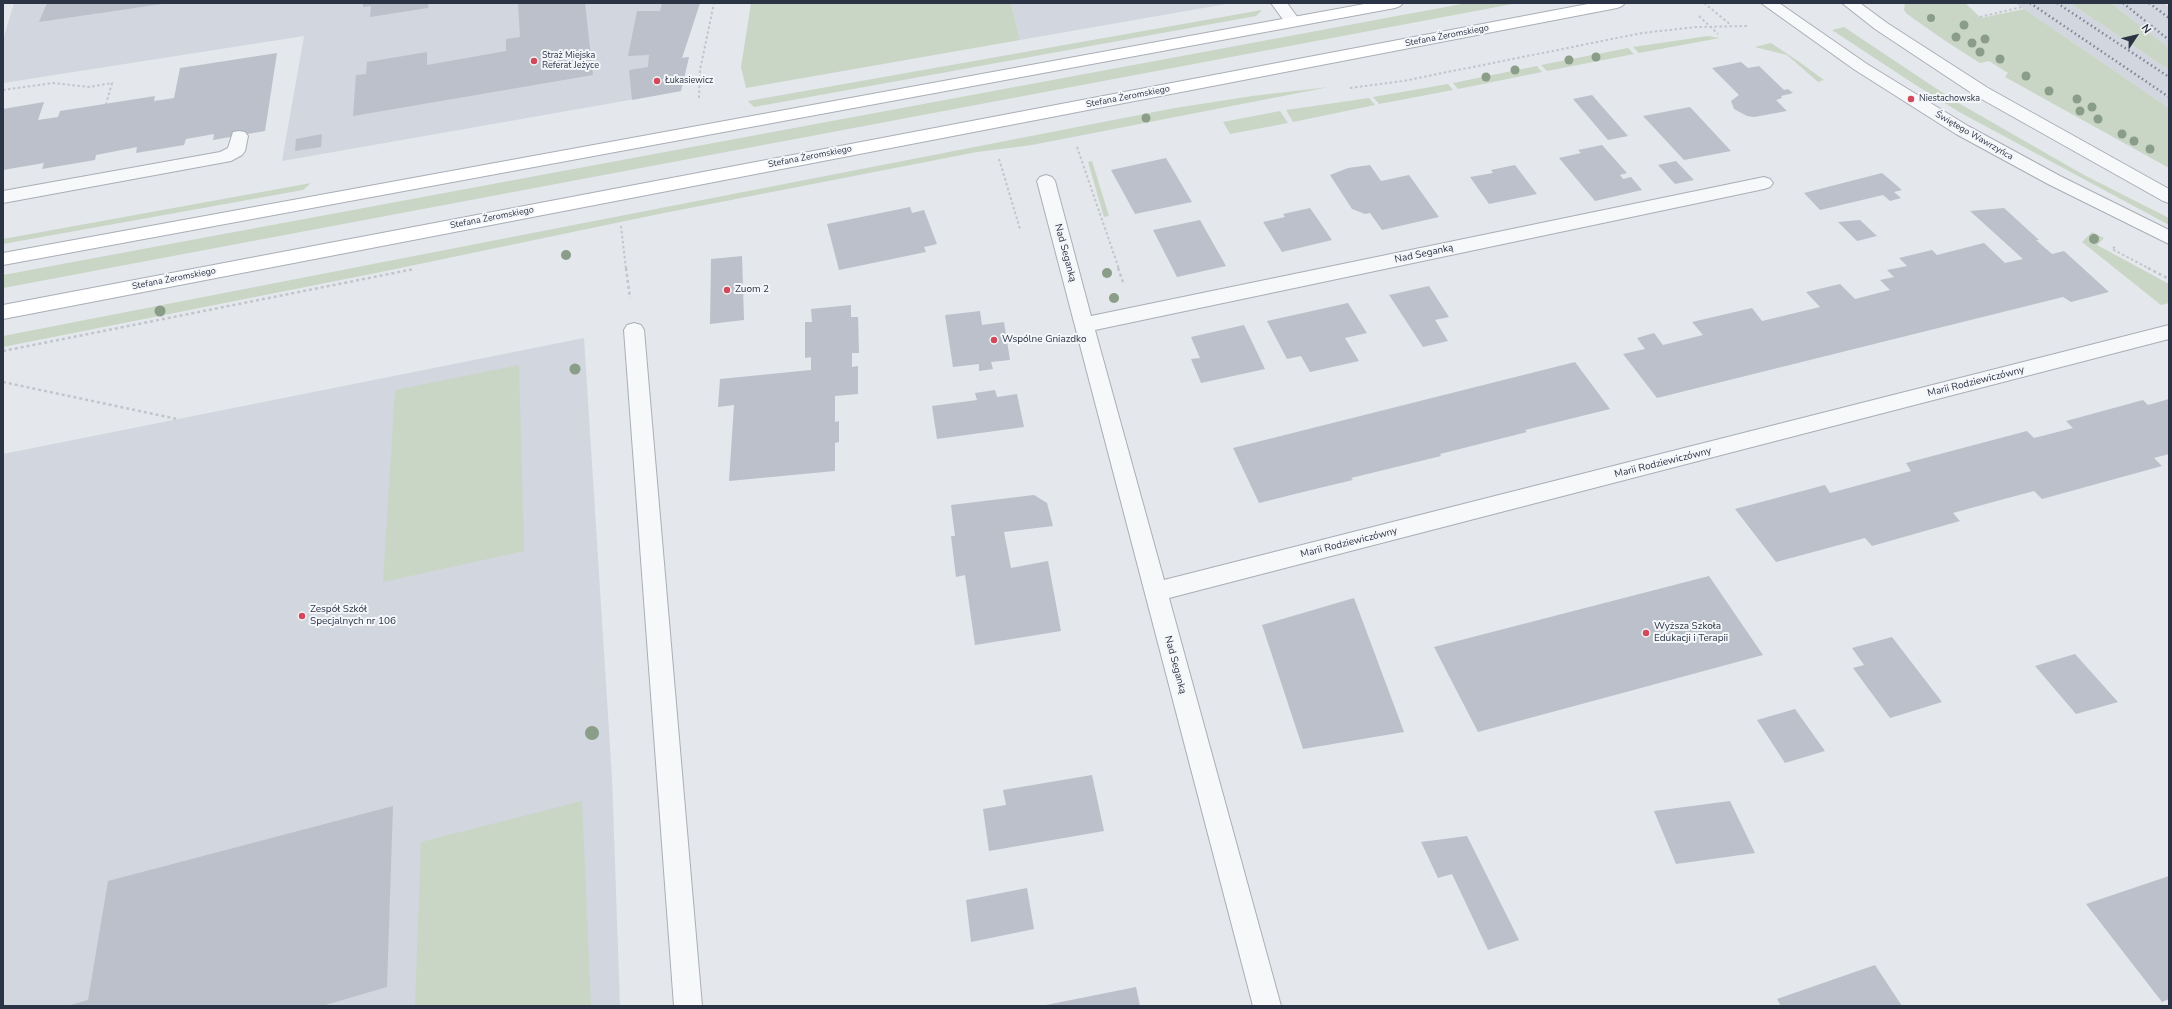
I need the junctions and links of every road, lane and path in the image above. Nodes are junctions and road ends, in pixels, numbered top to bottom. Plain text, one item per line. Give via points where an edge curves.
1 (714, 3) edge
2 (1279, 3) edge
3 (1395, 3) edge
4 (1617, 3) edge
5 (1704, 3) edge
6 (1769, 3) edge
7 (1850, 3) edge
8 (2022, 7) dead end
9 (1699, 16) dead end
10 (1980, 17) dead end
11 (1292, 22) junction
12 (1732, 26) dead end
13 (1718, 34) dead end
14 (3, 90) edge
15 (700, 100) dead end
16 (106, 104) dead end
17 (239, 136) dead end
18 (1077, 147) dead end
19 (1046, 182) dead end
20 (1764, 183) dead end
21 (3, 197) edge
22 (2169, 198) edge
23 (621, 225) dead end
24 (2169, 238) edge
25 (2112, 249) dead end
26 (3, 259) edge
27 (2169, 279) edge
28 (3, 312) edge
29 (1124, 316) junction
30 (1084, 325) junction
31 (634, 330) joint
32 (2169, 332) edge
33 (3, 382) edge
34 (178, 419) dead end
35 (1156, 592) junction
36 (688, 1006) edge
37 (1267, 1006) edge

1 - 15 path via 700,70
2 - 11 street
3 - 11 main road
4 - 28 main road, Stefana Żeromskiego
5 - 12 path
6 - 24 street, Świętego Wawrzyńca via 1861,67 1962,130
7 - 22 street via 1982,92
8 - 10 path
9 - 13 path
11 - 26 main road
14 - 16 path via 53,83 89,87 112,83
17 - 21 street via 236,151 225,157
18 - 29 path via 1130,303
19 - 30 street, Nad Seganką
20 - 29 street, Nad Seganką
23 - 31 path
25 - 27 path
29 - 30 street, Nad Seganką
30 - 35 street, Nad Seganką
31 - 36 street
32 - 35 street, Marii Rodziewiczówny
33 - 34 path
35 - 37 street, Nad Seganką

